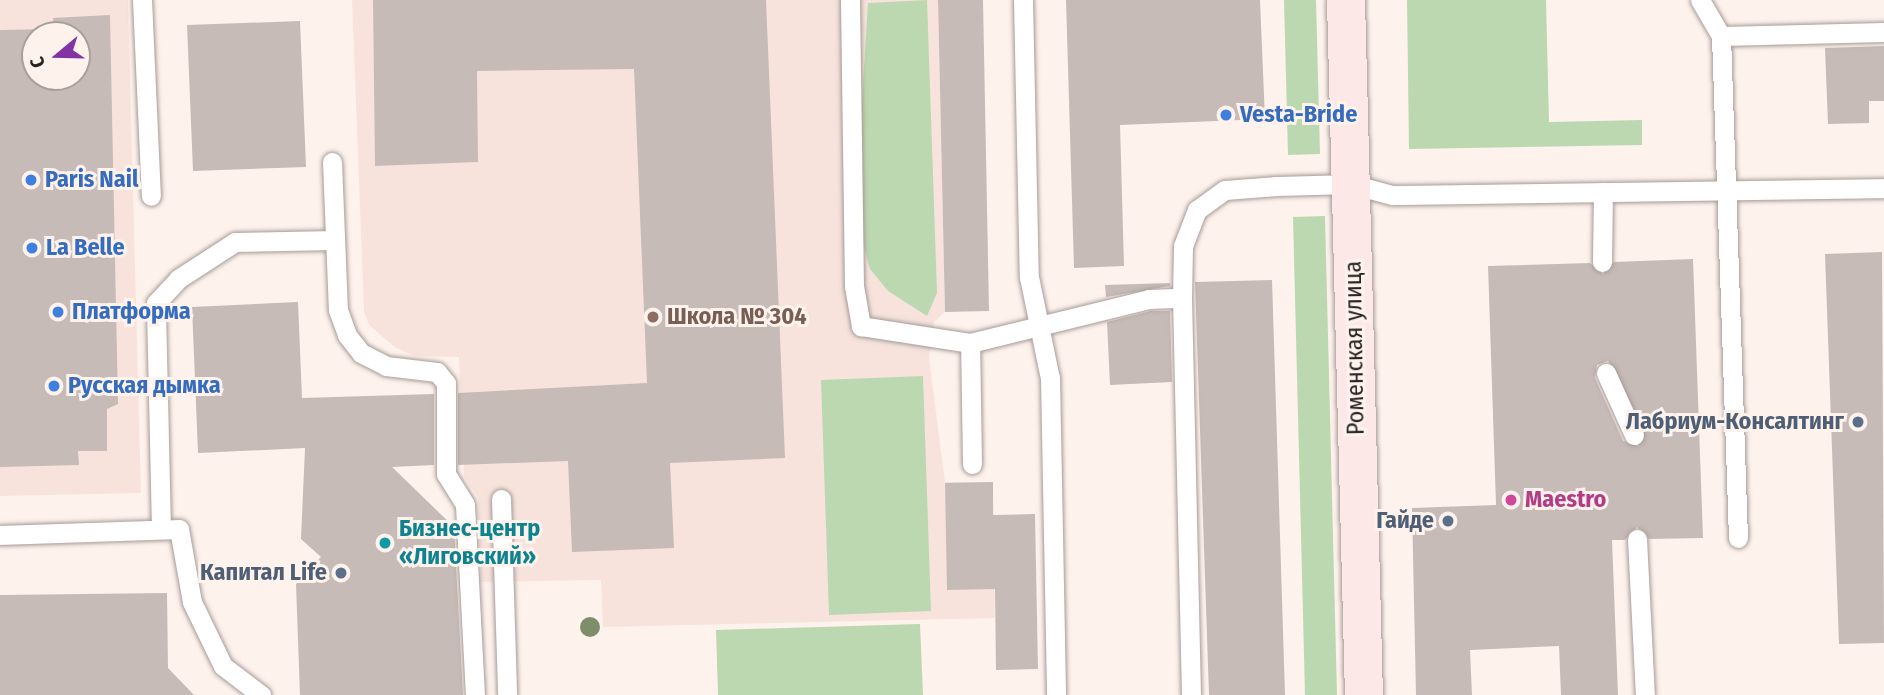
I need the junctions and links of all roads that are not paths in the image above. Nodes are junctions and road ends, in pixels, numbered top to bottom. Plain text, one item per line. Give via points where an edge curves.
1 (142, 0) edge
2 (850, 0) edge
3 (1023, 0) edge
4 (1346, 0) edge
5 (1700, 0) edge
6 (1884, 32) edge
7 (1721, 36) junction
8 (332, 162) dead end
9 (1351, 184) junction
10 (1884, 188) edge
11 (1727, 191) junction
12 (1603, 192) junction
13 (151, 197) dead end
14 (335, 240) junction
15 (1602, 262) dead end
16 (1181, 298) junction
17 (1039, 326) junction
18 (970, 343) junction
19 (1606, 373) dead end
20 (1634, 435) dead end
21 (972, 464) dead end
22 (501, 499) dead end
23 (161, 529) junction
24 (0, 535) edge
25 (1738, 538) dead end
26 (1637, 539) dead end
27 (261, 695) edge
28 (475, 695) edge
29 (506, 695) edge
30 (1056, 695) edge
31 (1191, 695) edge
32 (1364, 695) edge
33 (1645, 695) edge

1 - 13 lane
2 - 18 lane via 854,286 861,326
3 - 17 lane via 1029,278
4 - 9 street, Роменская улица
5 - 7 lane
6 - 7 lane
7 - 11 lane
8 - 14 lane
9 - 12 lane via 1392,195
9 - 16 lane via 1225,190 1197,209 1183,246
9 - 32 street, Роменская улица
10 - 11 lane
11 - 12 lane
11 - 25 lane
12 - 15 lane
14 - 23 lane via 235,242 178,279 156,303
14 - 28 lane via 338,310 361,353 386,366 437,372 446,383 446,474 465,505
16 - 17 lane via 1149,299
16 - 31 lane
17 - 18 lane
17 - 30 lane via 1050,378
18 - 21 lane
19 - 20 lane
22 - 29 lane
23 - 24 lane
23 - 27 lane via 179,528 192,602 223,666
26 - 33 lane

